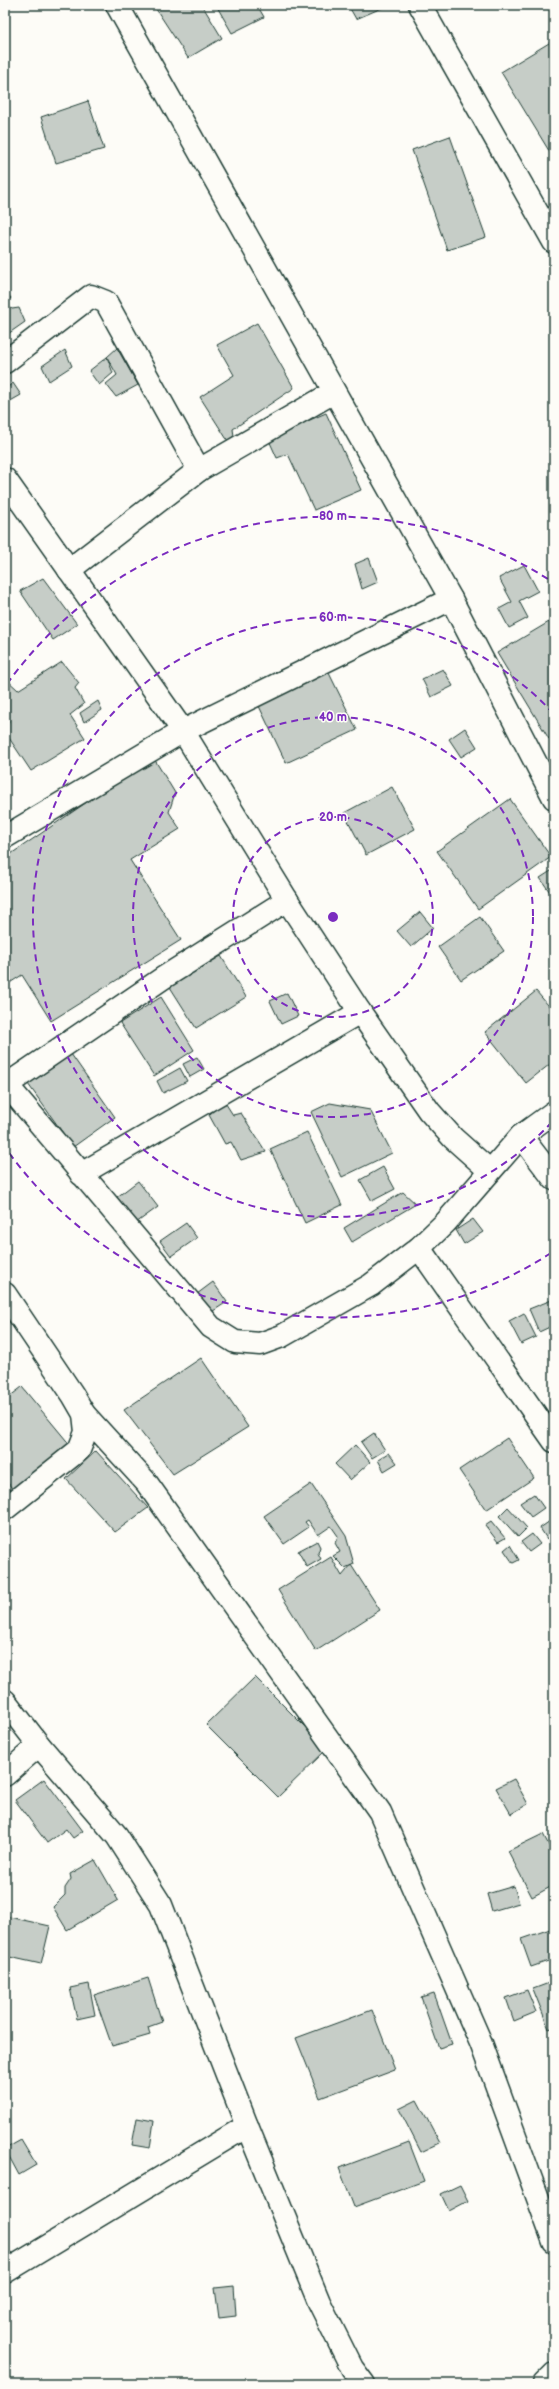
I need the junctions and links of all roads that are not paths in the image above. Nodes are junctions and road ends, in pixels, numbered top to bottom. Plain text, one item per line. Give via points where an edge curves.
1 (117, 5) edge
2 (420, 5) edge
3 (554, 242) edge
4 (5, 362) edge
5 (334, 392) junction
6 (199, 470) junction
7 (5, 479) edge
8 (69, 570) junction
9 (451, 599) junction
10 (183, 731) junction
11 (554, 798) edge
12 (5, 837) edge
13 (287, 900) junction
14 (360, 1012) junction
15 (6, 1086) edge
16 (554, 1112) edge
17 (521, 1136) junction
18 (490, 1171) junction
19 (82, 1174) junction
20 (554, 1179) edge
21 (419, 1248) junction
22 (5, 1294) edge
23 (84, 1414) junction
24 (554, 1441) edge
25 (5, 1509) edge
26 (5, 1701) edge
27 (39, 1745) junction
28 (5, 1775) edge
29 (246, 2126) junction
30 (554, 2242) edge
31 (5, 2272) edge
32 (554, 2374) edge
33 (364, 2384) edge
34 (544, 2384) edge

1 - 5 street
2 - 3 street
4 - 6 street via 91,296 106,302
5 - 6 street
5 - 9 street
6 - 8 street
7 - 8 street
8 - 10 street
9 - 10 street
9 - 11 street
10 - 12 street
10 - 13 street
13 - 14 street
13 - 15 street via 163,978
14 - 18 street via 429,1111 453,1138
14 - 19 street
15 - 19 street
16 - 17 street
17 - 18 street
17 - 20 street
18 - 21 street via 446,1222
19 - 21 street via 210,1327 235,1342 260,1344 282,1336 371,1285
21 - 24 street
22 - 23 street
23 - 25 street via 86,1432 79,1450
23 - 30 street via 146,1482 380,1812 481,2043
26 - 27 street
27 - 28 street
27 - 29 street via 117,1836 161,1905
29 - 31 street
29 - 33 street via 319,2302 352,2368
32 - 34 street

